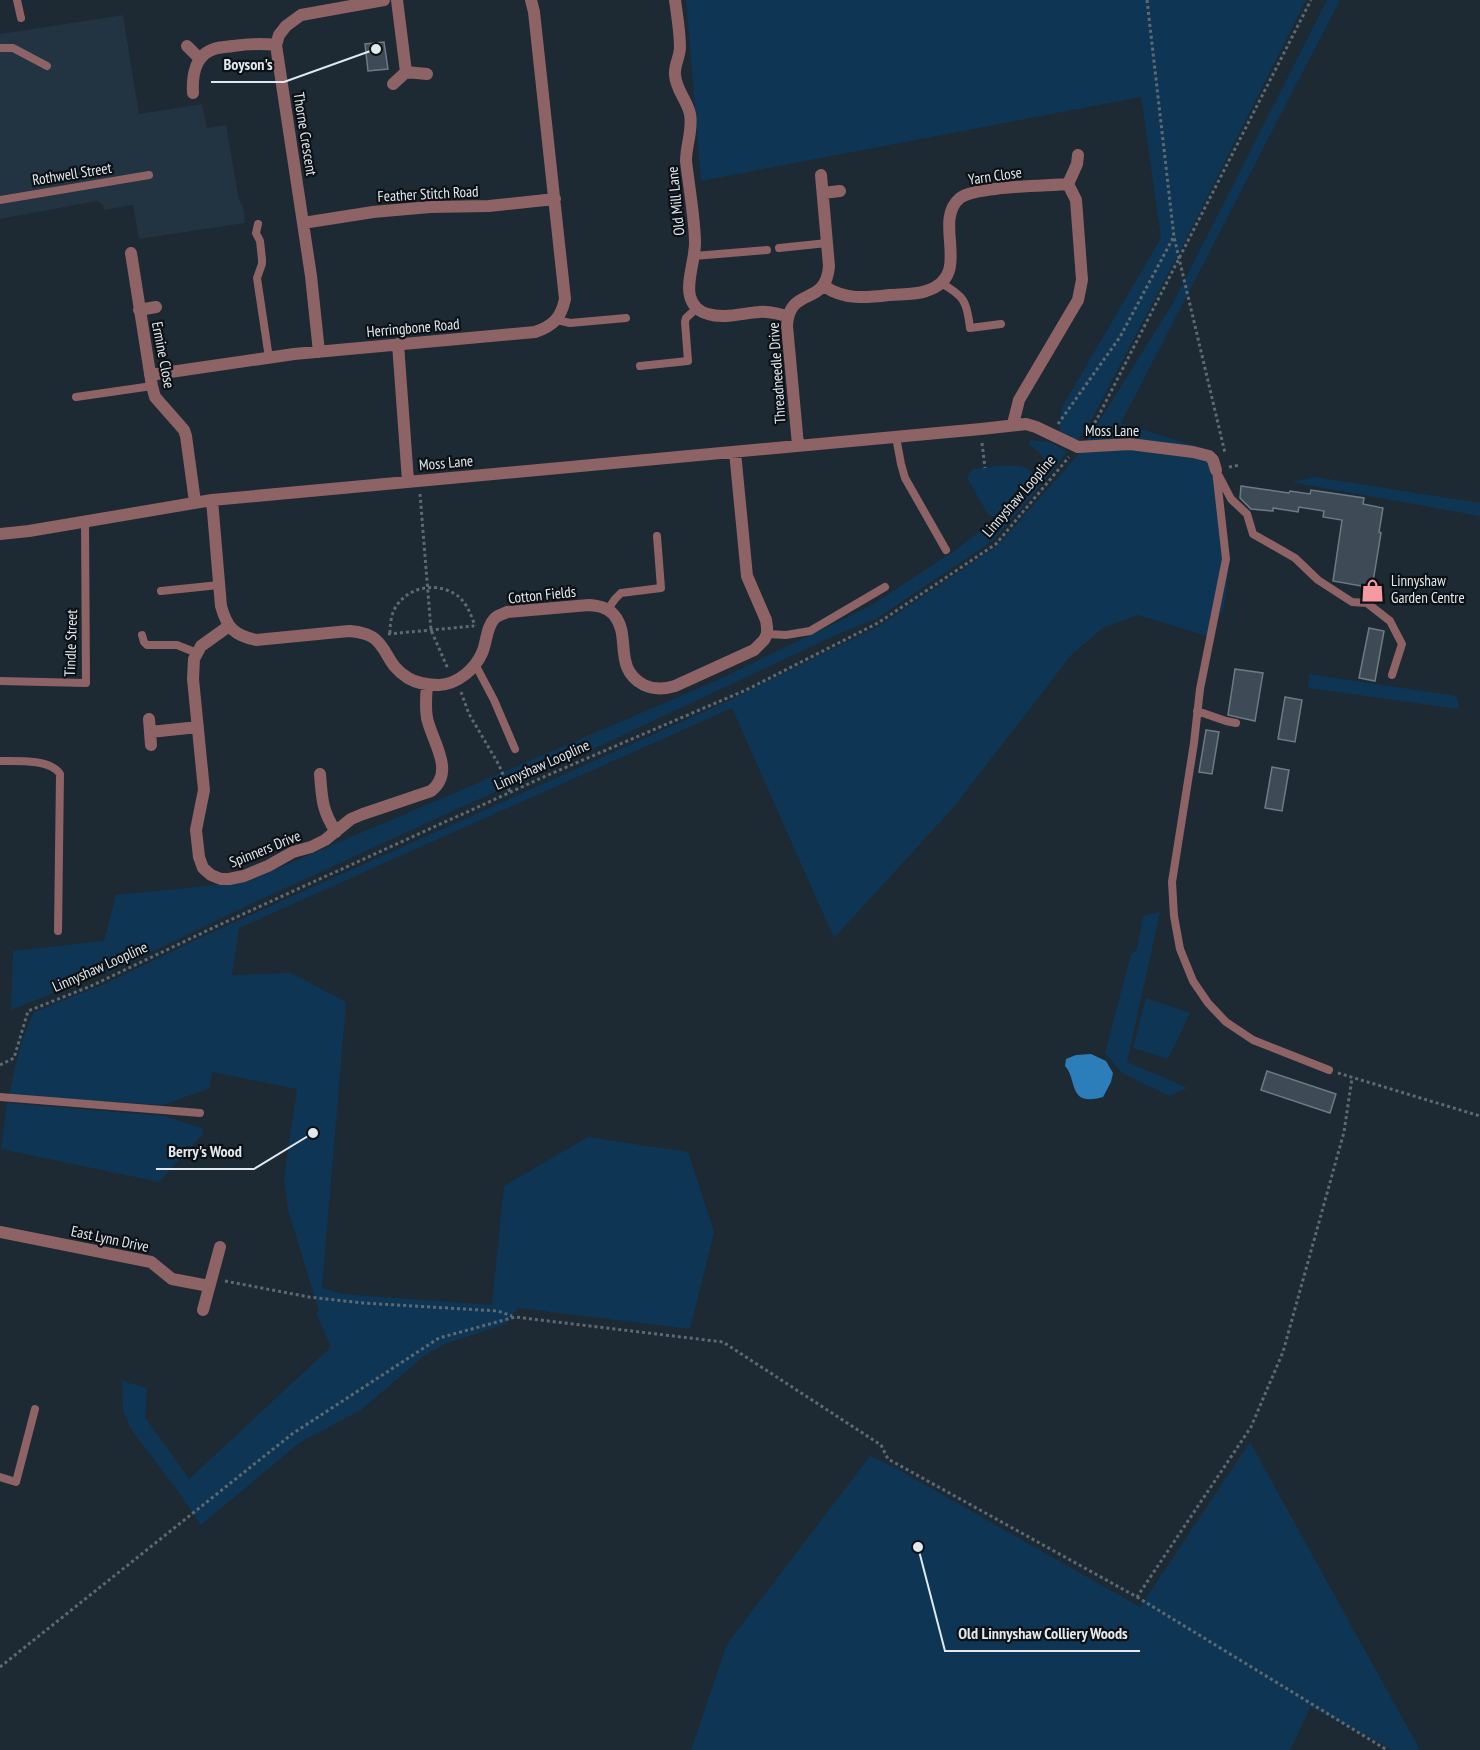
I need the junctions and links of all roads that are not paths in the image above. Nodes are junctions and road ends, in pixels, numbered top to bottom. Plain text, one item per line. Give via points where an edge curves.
1 (17, 0) edge
2 (384, 0) edge
3 (397, 0) edge
4 (531, 0) edge
5 (675, 0) edge
6 (21, 18) dead end
7 (276, 45) junction
8 (188, 46) dead end
9 (0, 48) edge
10 (200, 59) junction
11 (47, 66) dead end
12 (406, 72) junction
13 (427, 74) dead end
14 (393, 84) dead end
15 (193, 93) dead end
16 (1078, 156) dead end
17 (149, 175) dead end
18 (821, 175) dead end
19 (1068, 184) junction
20 (840, 191) dead end
21 (823, 193) junction
22 (555, 199) junction
23 (0, 200) edge
24 (303, 223) junction
25 (258, 224) dead end
26 (827, 243) junction
27 (779, 248) dead end
28 (767, 250) dead end
29 (130, 253) dead end
30 (694, 256) junction
31 (941, 283) junction
32 (824, 286) junction
33 (156, 307) dead end
34 (697, 308) junction
35 (140, 309) junction
36 (787, 316) junction
37 (626, 318) dead end
38 (557, 320) junction
39 (1001, 324) dead end
40 (398, 344) junction
41 (319, 351) junction
42 (269, 358) junction
43 (640, 366) dead end
44 (151, 381) junction
45 (76, 398) dead end
46 (1013, 424) junction
47 (896, 437) junction
48 (798, 445) junction
49 (735, 452) junction
50 (1223, 468) junction
51 (413, 481) junction
52 (212, 500) junction
53 (195, 502) junction
54 (85, 521) junction
55 (0, 534) edge
56 (657, 536) dead end
57 (946, 550) dead end
58 (219, 585) junction
59 (885, 587) dead end
60 (161, 591) dead end
61 (608, 609) junction
62 (229, 626) junction
63 (767, 634) junction
64 (142, 635) dead end
65 (197, 653) junction
66 (475, 664) junction
67 (1392, 675) dead end
68 (0, 681) edge
69 (427, 685) junction
70 (1197, 711) junction
71 (149, 719) dead end
72 (1236, 723) dead end
73 (198, 727) junction
74 (150, 732) junction
75 (152, 745) dead end
76 (515, 749) dead end
77 (0, 761) edge
78 (320, 774) dead end
79 (336, 832) junction
80 (58, 931) dead end
81 (1329, 1070) dead end
82 (0, 1097) edge
83 (200, 1113) dead end
84 (0, 1232) edge
85 (220, 1247) dead end
86 (210, 1282) junction
87 (203, 1310) dead end
88 (35, 1409) dead end
89 (0, 1478) edge

1 - 6 lane
2 - 7 street via 301,15 285,26
3 - 12 street
4 - 22 street
5 - 30 street, Old Mill Lane via 680,48 675,78 689,111 691,130 686,161
7 - 10 street via 258,43 214,49
7 - 24 street, Thorne Crescent
8 - 10 street
9 - 11 lane via 13,48
10 - 15 street via 192,77
12 - 13 street
12 - 14 street
16 - 19 street
17 - 23 lane, Rothwell Street
18 - 21 street
19 - 31 street, Yarn Close via 980,190 963,195 953,204 949,220 952,261
19 - 46 street via 1076,200 1082,280 1078,300 1019,400
20 - 21 street
21 - 26 street
22 - 24 street, Feather Stitch Road via 373,212
22 - 38 street via 565,299
24 - 41 street, Thorne Crescent
25 - 42 lane via 262,264 257,278
26 - 27 lane
26 - 32 street via 829,276
28 - 30 lane
29 - 35 street, Ermine Close
30 - 34 street, Old Mill Lane via 689,287
31 - 32 street via 925,292 863,298 849,297
31 - 39 lane via 965,301 970,328
32 - 36 street, Threadneedle Drive via 795,302
33 - 35 street, Ermine Close
34 - 36 street via 719,316 761,312
34 - 43 lane via 685,322 688,361
35 - 44 street, Ermine Close
36 - 48 street, Threadneedle Drive
37 - 38 lane via 570,323
38 - 40 street, Herringbone Road via 535,332
40 - 41 street, Herringbone Road
40 - 51 street
41 - 42 street, Herringbone Road
42 - 44 street, Herringbone Road
44 - 45 lane
44 - 53 street, Ermine Close via 155,397 186,436
46 - 47 street, Moss Lane
46 - 50 street, Moss Lane via 1026,424 1078,447 1130,444 1193,452 1209,456
47 - 48 street, Moss Lane
47 - 57 lane via 905,478
48 - 49 street, Moss Lane
49 - 51 street, Moss Lane
49 - 63 street via 747,576 766,620
50 - 67 lane via 1231,499 1247,514 1253,534 1295,558 1344,597 1367,603 1390,621 1402,644
50 - 70 lane via 1226,559
51 - 52 street, Moss Lane
52 - 53 street, Moss Lane
52 - 58 street
53 - 54 street, Moss Lane
54 - 55 street, Moss Lane
54 - 68 lane, Tindle Street via 86,683
56 - 61 lane via 661,588 621,593
58 - 60 lane
58 - 62 street via 221,606
59 - 63 lane via 810,631
61 - 63 street via 619,624 627,667 638,681 654,688 675,686 754,650
61 - 66 street, Cotton Fields via 589,605 507,612 496,617
62 - 65 street
62 - 69 street via 243,637 256,640 363,633 375,638 394,668
64 - 65 lane via 147,645 177,645
65 - 73 street, Spinners Drive via 194,679
66 - 69 street, Cotton Fields via 455,680
66 - 76 lane
69 - 79 street, Spinners Drive via 425,709 442,761 441,780 431,791 363,813
70 - 72 lane
70 - 81 lane via 1172,882 1180,949 1193,981 1226,1022 1253,1040
71 - 74 street
73 - 74 street
73 - 79 street, Spinners Drive via 204,790 196,830 199,857 211,875 221,879 244,876
74 - 75 street
77 - 80 lane via 27,761 54,767 60,774
78 - 79 street via 322,804
82 - 83 lane
84 - 86 street, East Lynn Drive via 151,1262 172,1279
85 - 86 street
86 - 87 street
88 - 89 lane via 16,1482

